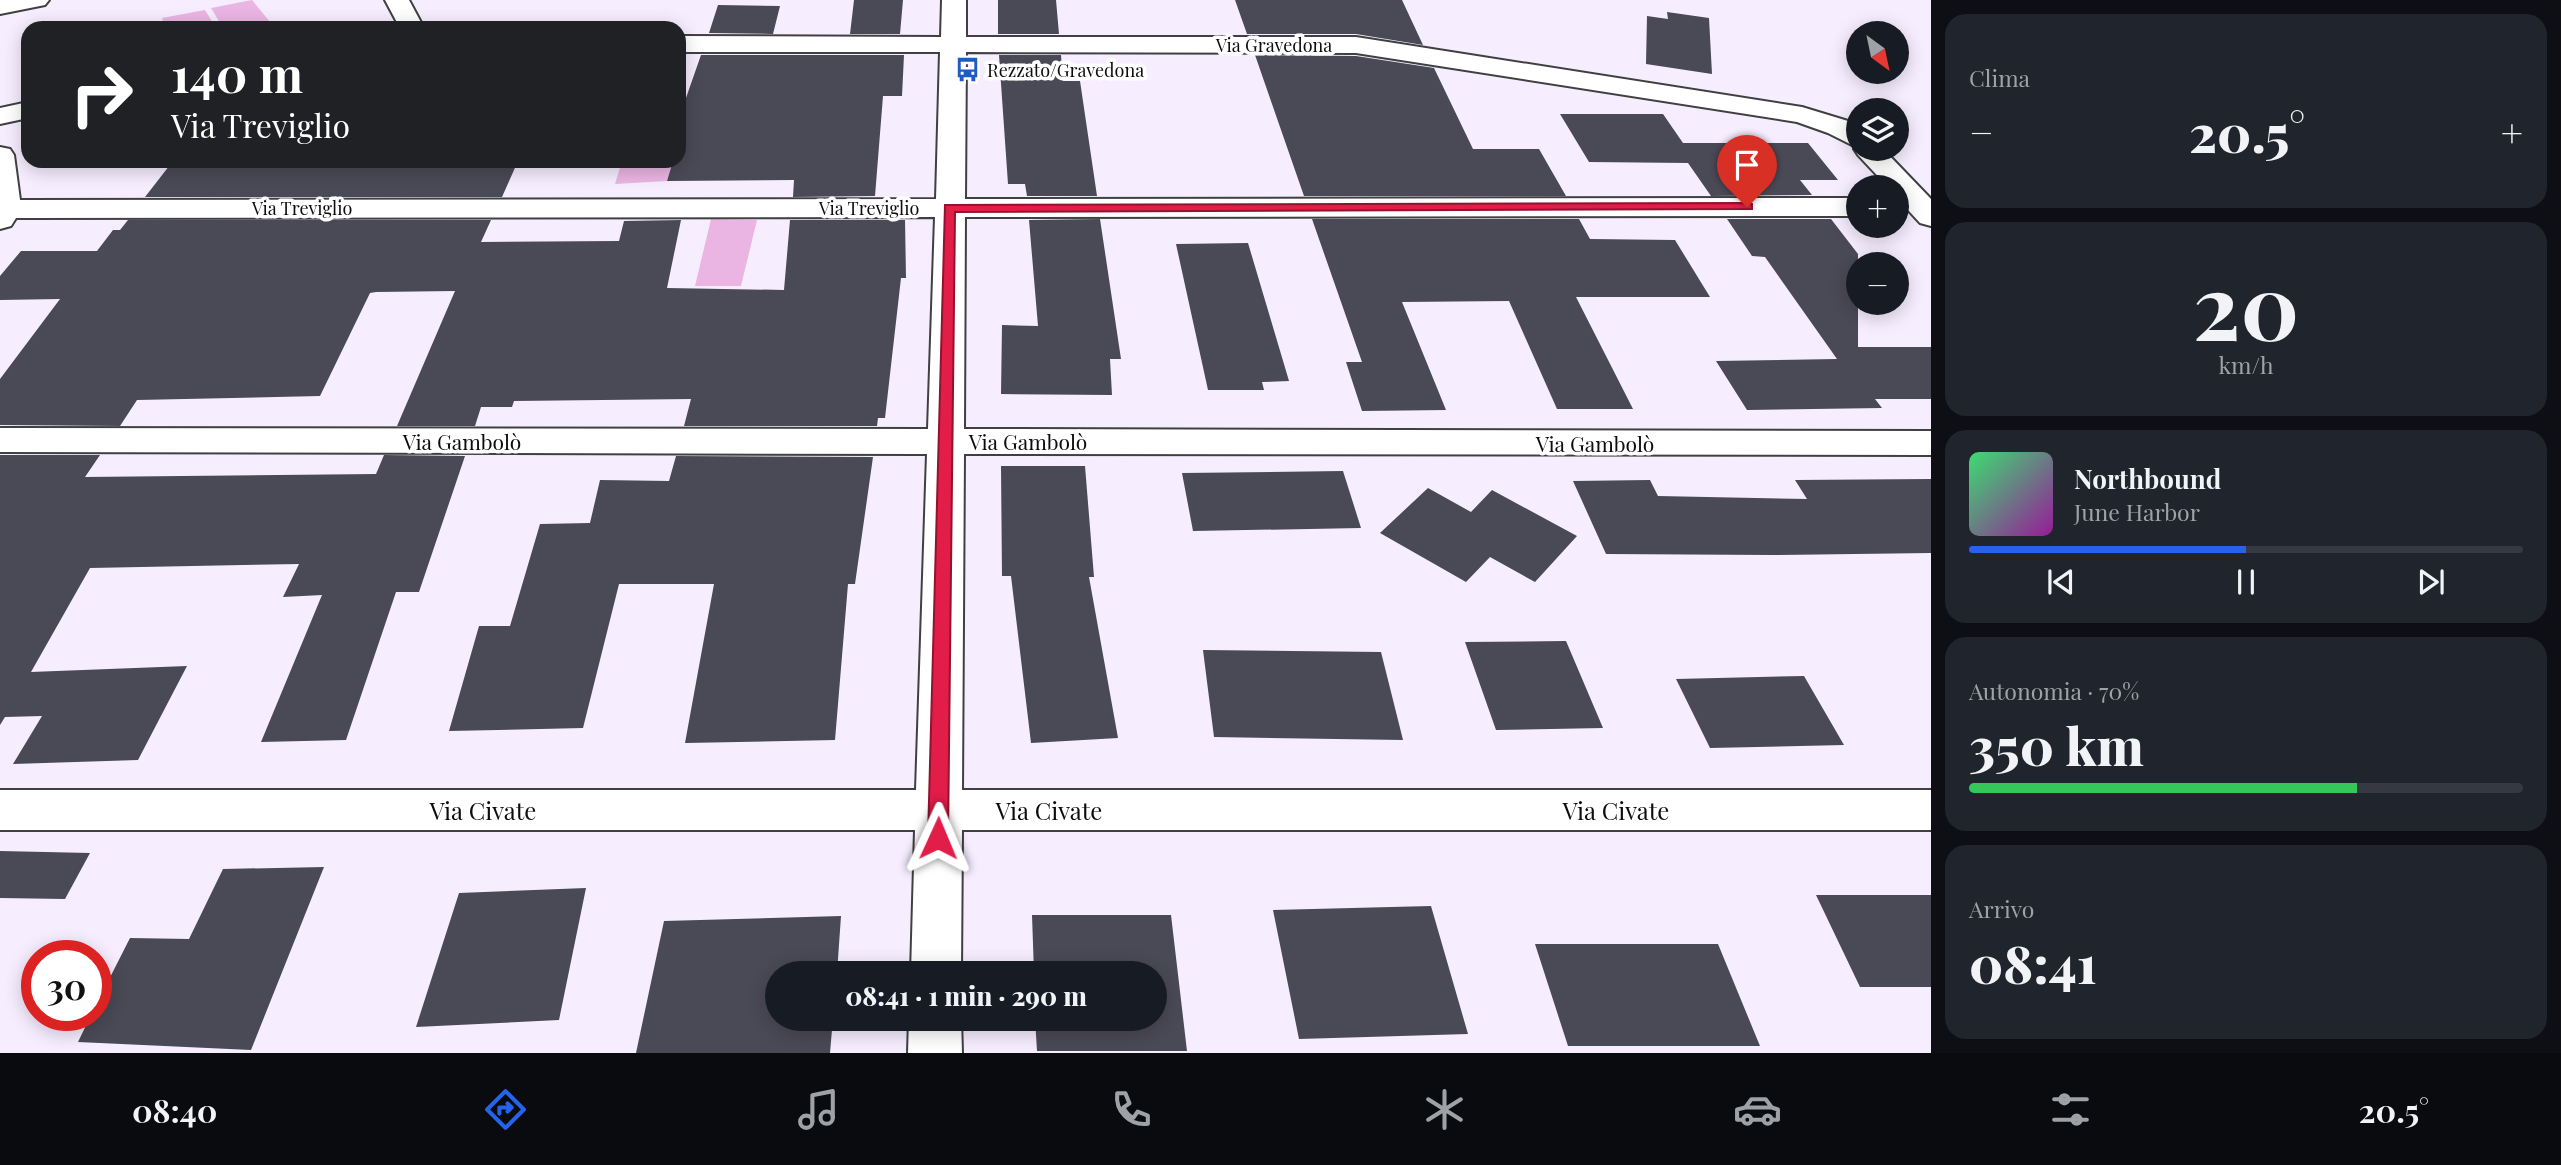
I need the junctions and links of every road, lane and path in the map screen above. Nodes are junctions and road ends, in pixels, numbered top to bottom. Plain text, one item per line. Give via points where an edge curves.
1 (37, 0) edge
2 (397, 0) edge
3 (954, 0) edge
4 (0, 7) edge
5 (408, 21) edge
6 (686, 44) edge
7 (952, 45) junction
8 (21, 112) edge
9 (0, 116) edge
10 (1846, 132) edge
11 (0, 155) edge
12 (1877, 161) edge
13 (1846, 207) edge
14 (949, 208) junction
15 (1916, 210) edge
16 (3, 214) edge
17 (0, 440) edge
18 (946, 441) junction
19 (1931, 443) edge
20 (0, 810) edge
21 (1931, 810) edge
22 (938, 811) junction
23 (936, 961) edge
24 (935, 1031) edge
25 (935, 1053) edge

1 - 4 street
2 - 5 street
3 - 7 street
6 - 7 street, Via Gravedona
7 - 10 street, Via Gravedona via 1378,47 1802,115
7 - 14 street
8 - 9 street
11 - 16 street
12 - 15 street
13 - 14 street, Via Treviglio
14 - 16 street, Via Treviglio
14 - 18 street
17 - 18 street, Via Gambolò
18 - 19 street, Via Gambolò
18 - 22 street
20 - 22 street, Via Civate
21 - 22 street, Via Civate
22 - 23 street
24 - 25 street

